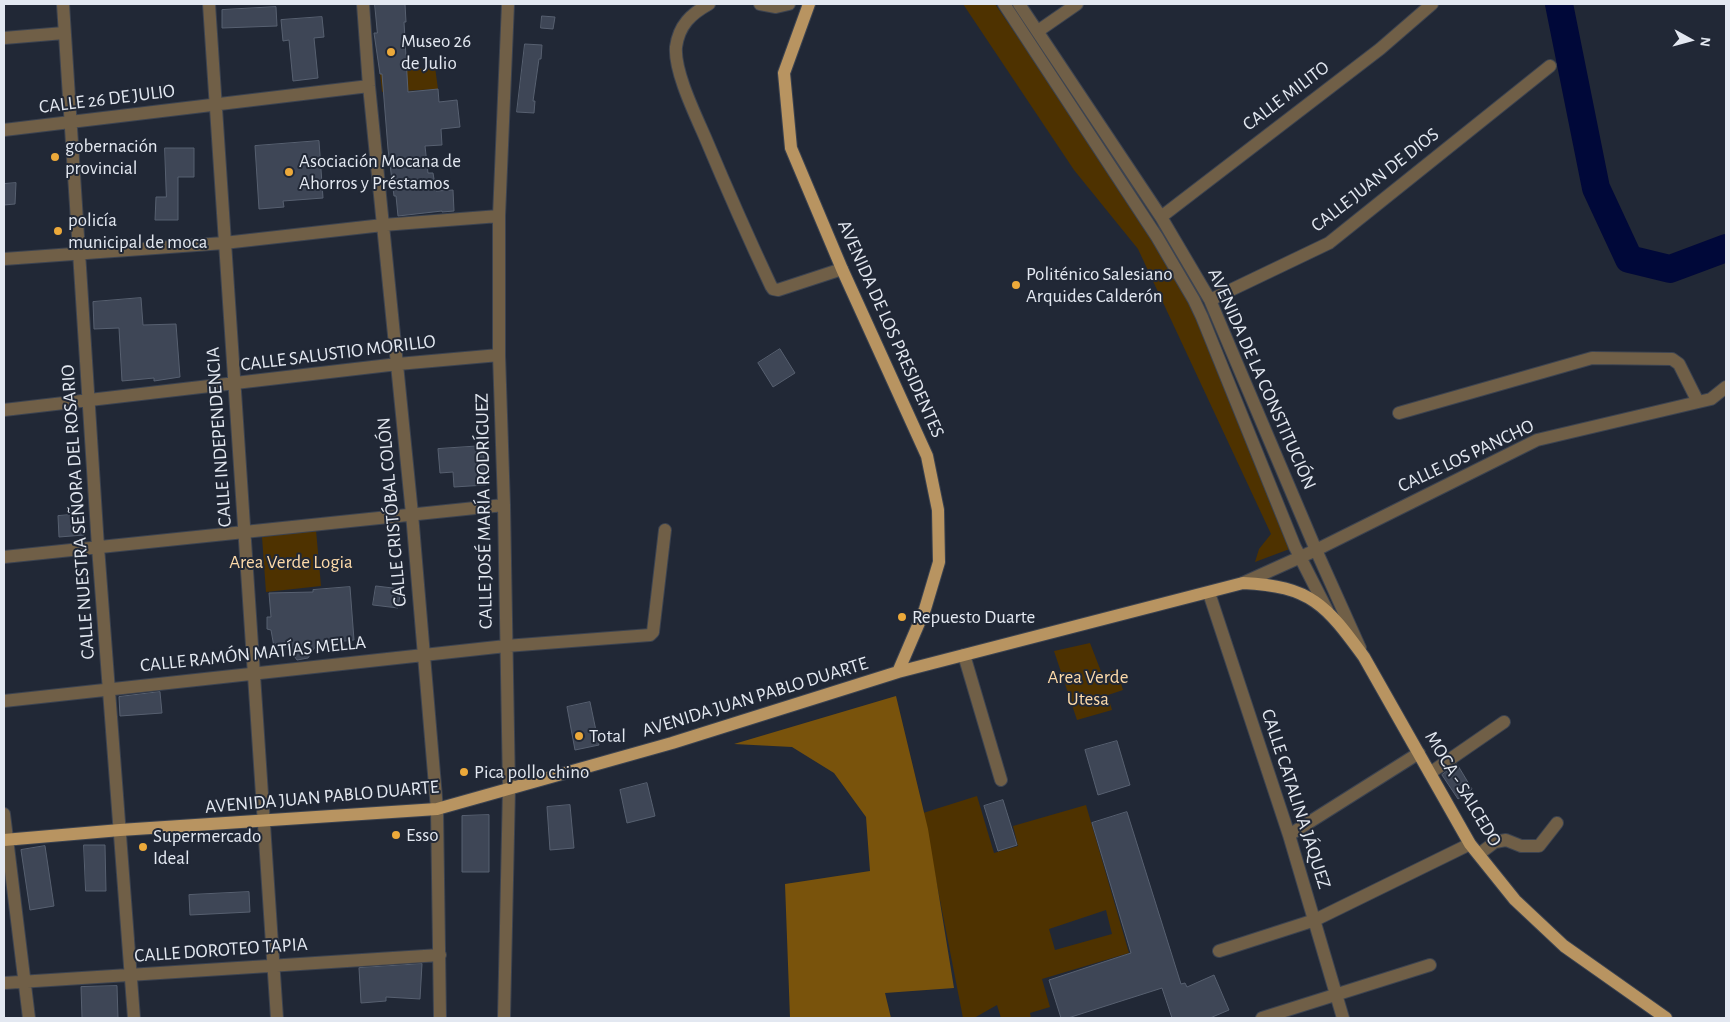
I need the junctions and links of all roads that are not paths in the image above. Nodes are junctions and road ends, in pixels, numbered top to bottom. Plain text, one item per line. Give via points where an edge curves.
1 (63, 4) edge
2 (209, 4) edge
3 (362, 4) edge
4 (508, 4) edge
5 (709, 4) edge
6 (760, 4) edge
7 (789, 4) edge
8 (809, 4) edge
9 (1004, 4) edge
10 (1019, 4) edge
11 (1077, 4) edge
12 (1432, 4) edge
13 (1038, 31) junction
14 (64, 33) junction
15 (4, 38) edge
16 (1550, 66) dead end
17 (369, 86) junction
18 (215, 104) junction
19 (70, 122) junction
20 (4, 130) edge
21 (498, 216) junction
22 (1161, 217) junction
23 (383, 225) junction
24 (224, 243) junction
25 (79, 254) junction
26 (4, 259) edge
27 (842, 269) junction
28 (1210, 300) junction
29 (499, 355) junction
30 (398, 364) junction
31 (234, 384) junction
32 (1726, 387) edge
33 (89, 400) junction
34 (1698, 402) junction
35 (4, 410) edge
36 (1399, 413) dead end
37 (504, 505) junction
38 (412, 514) junction
39 (665, 530) dead end
40 (244, 532) junction
41 (98, 547) junction
42 (1316, 550) junction
43 (4, 557) edge
44 (1300, 558) junction
45 (1243, 583) junction
46 (1209, 592) junction
47 (1327, 610) junction
48 (506, 646) junction
49 (423, 655) junction
50 (964, 655) junction
51 (1364, 657) junction
52 (898, 672) junction
53 (254, 673) junction
54 (109, 688) junction
55 (4, 700) edge
56 (1504, 722) dead end
57 (1419, 753) junction
58 (1430, 773) junction
59 (1001, 780) dead end
60 (509, 788) junction
61 (437, 809) junction
62 (4, 814) edge
63 (264, 822) junction
64 (1558, 823) dead end
65 (120, 830) junction
66 (1289, 835) junction
67 (5, 840) edge
68 (1470, 844) junction
69 (1479, 854) junction
70 (1315, 920) junction
71 (1219, 952) dead end
72 (440, 955) junction
73 (1430, 965) dead end
74 (274, 966) junction
75 (130, 975) junction
76 (25, 982) junction
77 (4, 983) edge
78 (1337, 996) junction
79 (29, 1018) edge
80 (134, 1018) edge
81 (277, 1018) edge
82 (440, 1018) edge
83 (504, 1018) edge
84 (1262, 1018) edge
85 (1343, 1018) edge
86 (1666, 1018) edge

1 - 14 street, CALLE NUESTRA SEÑORA DEL ROSARIO
2 - 18 street, CALLE INDEPENDENCIA
3 - 17 street, CALLE CRISTÓBAL COLÓN
4 - 21 street, CALLE JOSÉ MARÍA RODRÍGUEZ
5 - 27 street via 691,15 683,26 676,46 677,62 696,115 773,290
6 - 7 street
8 - 27 main road, AVENIDA DE LOS PRESIDENTES via 784,73 791,148
9 - 44 street, AVENIDA DE LA CONSTITUCIÓN via 1157,237 1194,300
10 - 13 street, AVENIDA DE LA CONSTITUCIÓN
11 - 13 street
12 - 22 street, CALLE MILITO via 1380,49
13 - 22 street, AVENIDA DE LA CONSTITUCIÓN
14 - 15 street
14 - 19 street, CALLE NUESTRA SEÑORA DEL ROSARIO
16 - 28 street, CALLE JUAN DE DIOS via 1329,243
17 - 18 street, CALLE 26 DE JULIO
17 - 23 street, CALLE CRISTÓBAL COLÓN
18 - 19 street, CALLE 26 DE JULIO
18 - 24 street, CALLE INDEPENDENCIA
19 - 20 street, CALLE 26 DE JULIO
19 - 25 street, CALLE NUESTRA SEÑORA DEL ROSARIO
21 - 23 street
21 - 29 street, CALLE JOSÉ MARÍA RODRÍGUEZ
22 - 28 street, AVENIDA DE LA CONSTITUCIÓN
23 - 24 street
23 - 30 street, CALLE CRISTÓBAL COLÓN
24 - 25 street
24 - 31 street, CALLE INDEPENDENCIA
25 - 26 street
25 - 33 street, CALLE NUESTRA SEÑORA DEL ROSARIO
27 - 52 main road, AVENIDA DE LOS PRESIDENTES via 927,456 938,510 938,562 925,609
28 - 42 street, AVENIDA DE LA CONSTITUCIÓN
29 - 30 street, CALLE SALUSTIO MORILLO
29 - 37 street, CALLE JOSÉ MARÍA RODRÍGUEZ
30 - 31 street, CALLE SALUSTIO MORILLO
30 - 38 street, CALLE CRISTÓBAL COLÓN
31 - 33 street, CALLE SALUSTIO MORILLO
31 - 40 street, CALLE INDEPENDENCIA
32 - 34 street, CALLE LOS PANCHO via 1711,399
33 - 35 street, CALLE SALUSTIO MORILLO
33 - 41 street, CALLE NUESTRA SEÑORA DEL ROSARIO
34 - 36 street via 1679,364 1672,359 1592,358
34 - 42 street, CALLE LOS PANCHO via 1537,440
37 - 38 street
37 - 48 street, CALLE JOSÉ MARÍA RODRÍGUEZ
38 - 40 street
38 - 49 street, CALLE CRISTÓBAL COLÓN
39 - 48 street, CALLE RAMÓN MATÍAS MELLA via 652,634
40 - 41 street
40 - 53 street, CALLE INDEPENDENCIA
41 - 43 street
41 - 54 street, CALLE NUESTRA SEÑORA DEL ROSARIO
42 - 44 street, CALLE LOS PANCHO
42 - 51 street, AVENIDA DE LA CONSTITUCIÓN
44 - 45 street, CALLE LOS PANCHO
44 - 47 street, AVENIDA DE LA CONSTITUCIÓN
45 - 46 main road, AVENIDA JUAN PABLO DUARTE
45 - 47 main road, AVENIDA JUAN PABLO DUARTE via 1295,591
46 - 50 main road, AVENIDA JUAN PABLO DUARTE
46 - 66 street, CALLE CATALINA JÁQUEZ
47 - 51 main road, AVENIDA JUAN PABLO DUARTE
48 - 49 street, CALLE RAMÓN MATÍAS MELLA
48 - 60 street, CALLE JOSÉ MARÍA RODRÍGUEZ
49 - 53 street, CALLE RAMÓN MATÍAS MELLA
49 - 61 street, CALLE CRISTÓBAL COLÓN
50 - 52 main road, AVENIDA JUAN PABLO DUARTE
50 - 59 street
51 - 57 main road, MOCA - SALCEDO
52 - 60 main road, AVENIDA JUAN PABLO DUARTE via 672,743
53 - 54 street, CALLE RAMÓN MATÍAS MELLA
53 - 63 street, CALLE INDEPENDENCIA
54 - 55 street, CALLE RAMÓN MATÍAS MELLA
54 - 65 street, CALLE NUESTRA SEÑORA DEL ROSARIO
56 - 58 street
57 - 58 main road, MOCA - SALCEDO
57 - 66 street
58 - 68 main road, MOCA - SALCEDO
60 - 61 main road, AVENIDA JUAN PABLO DUARTE
60 - 83 street, CALLE JOSÉ MARÍA RODRÍGUEZ
61 - 63 main road, AVENIDA JUAN PABLO DUARTE
61 - 72 street, CALLE CRISTÓBAL COLÓN
62 - 67 street
63 - 65 main road, AVENIDA JUAN PABLO DUARTE
63 - 74 street, CALLE INDEPENDENCIA
64 - 69 street via 1539,846 1520,846 1506,840 1495,842
65 - 67 main road, AVENIDA JUAN PABLO DUARTE
65 - 75 street, CALLE NUESTRA SEÑORA DEL ROSARIO
66 - 70 street, CALLE CATALINA JÁQUEZ
67 - 76 street
68 - 69 main road, MOCA - SALCEDO
68 - 70 street
69 - 86 main road, MOCA - SALCEDO via 1515,900 1564,946
70 - 71 street
70 - 78 street, CALLE CATALINA JÁQUEZ
72 - 74 street, CALLE DOROTEO TAPIA
72 - 82 street, CALLE CRISTÓBAL COLÓN
73 - 78 street
74 - 75 street, CALLE DOROTEO TAPIA
74 - 81 street, CALLE INDEPENDENCIA
75 - 76 street, CALLE DOROTEO TAPIA
75 - 80 street, CALLE NUESTRA SEÑORA DEL ROSARIO
76 - 77 street, CALLE DOROTEO TAPIA
76 - 79 street
78 - 84 street
78 - 85 street, CALLE CATALINA JÁQUEZ

